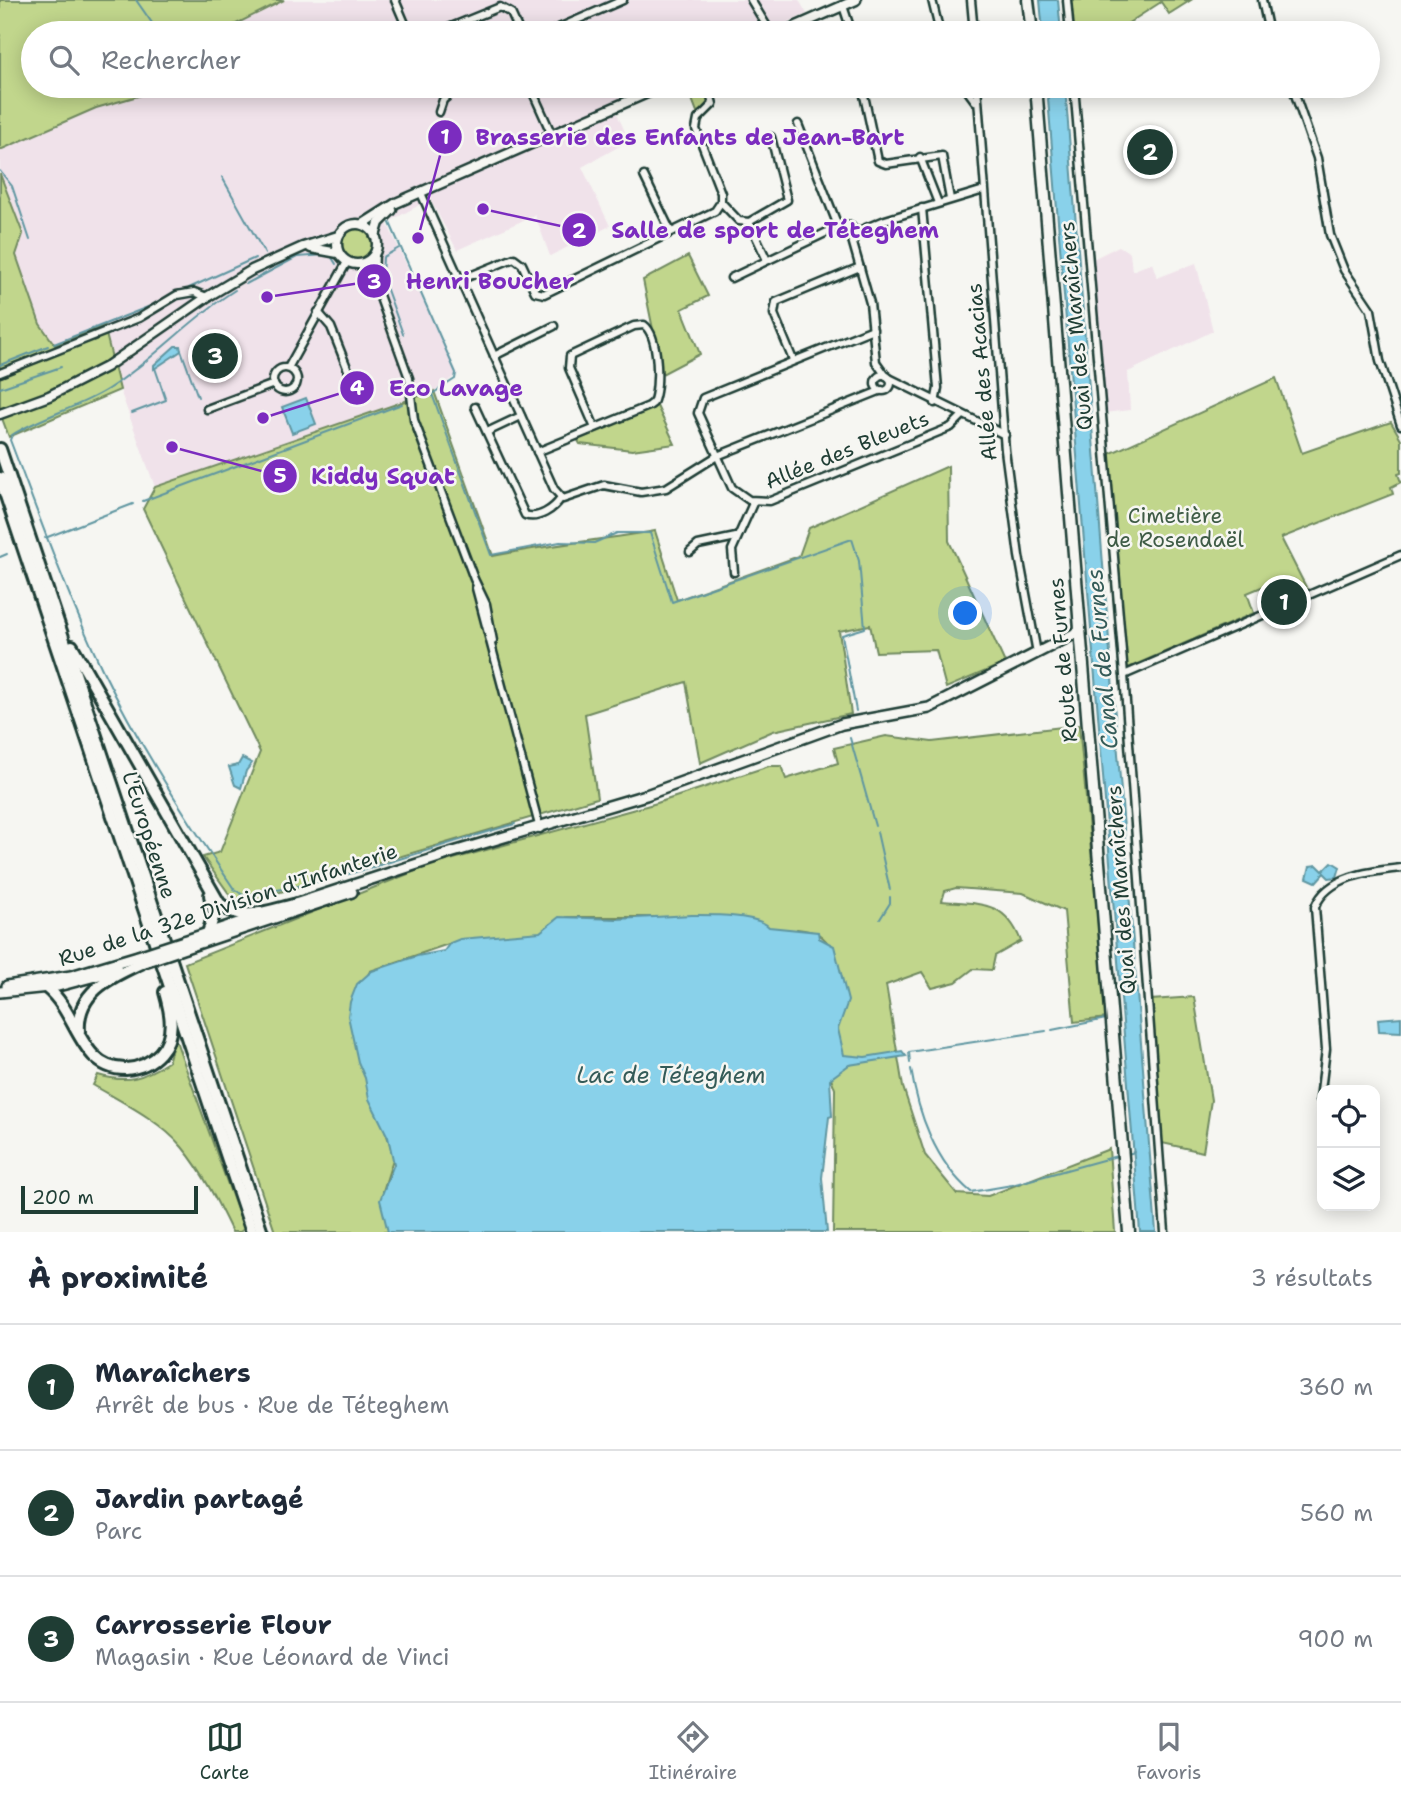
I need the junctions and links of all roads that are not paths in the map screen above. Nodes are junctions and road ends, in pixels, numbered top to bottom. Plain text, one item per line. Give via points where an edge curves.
1 (395, 0) edge
2 (623, 0) edge
3 (751, 0) edge
4 (856, 0) edge
5 (932, 0) edge
6 (971, 0) edge
7 (1029, 0) edge
8 (1067, 0) edge
9 (1262, 0) edge
10 (843, 6) junction
11 (404, 21) edge
12 (466, 21) edge
13 (515, 21) edge
14 (575, 21) edge
15 (764, 21) edge
16 (809, 21) edge
17 (848, 21) edge
18 (937, 21) edge
19 (973, 21) edge
20 (1031, 21) edge
21 (1069, 21) edge
22 (1266, 21) edge
23 (446, 98) edge
24 (535, 98) edge
25 (636, 98) edge
26 (711, 98) edge
27 (865, 98) edge
28 (973, 98) edge
29 (977, 98) edge
30 (1037, 98) edge
31 (1075, 98) edge
32 (1296, 98) edge
33 (439, 112) dead end
34 (977, 112) junction
35 (798, 124) dead end
36 (552, 135) junction
37 (771, 137) dead end
38 (920, 157) junction
39 (645, 176) dead end
40 (984, 190) junction
41 (421, 193) junction
42 (950, 199) junction
43 (721, 202) junction
44 (938, 203) junction
45 (922, 208) junction
46 (749, 222) junction
47 (363, 225) junction
48 (838, 226) junction
49 (671, 232) junction
50 (856, 232) junction
51 (338, 236) junction
52 (375, 236) junction
53 (294, 250) junction
54 (338, 253) junction
55 (375, 253) junction
56 (767, 260) junction
57 (348, 262) junction
58 (358, 264) junction
59 (860, 267) junction
60 (731, 278) dead end
61 (460, 280) junction
62 (375, 284) junction
63 (207, 297) junction
64 (318, 312) junction
65 (554, 326) dead end
66 (873, 329) junction
67 (874, 352) junction
68 (494, 356) junction
69 (793, 360) junction
70 (288, 368) junction
71 (0, 373) edge
72 (350, 375) dead end
73 (887, 377) junction
74 (875, 383) junction
75 (274, 384) junction
76 (885, 390) junction
77 (917, 393) junction
78 (867, 395) junction
79 (934, 403) junction
80 (475, 407) dead end
81 (207, 409) dead end
82 (3, 413) edge
83 (521, 416) junction
84 (962, 416) junction
85 (1401, 425) edge
86 (595, 428) junction
87 (486, 432) junction
88 (1004, 435) junction
89 (0, 449) edge
90 (537, 452) junction
91 (717, 456) junction
92 (0, 478) edge
93 (561, 498) junction
94 (754, 501) junction
95 (736, 537) junction
96 (690, 552) dead end
97 (1401, 555) edge
98 (734, 572) dead end
99 (41, 574) junction
100 (1080, 631) junction
101 (1037, 653) junction
102 (1124, 675) junction
103 (539, 826) junction
104 (424, 861) junction
105 (1401, 868) edge
106 (203, 880) junction
107 (137, 888) junction
108 (297, 904) junction
109 (208, 933) junction
110 (184, 945) junction
111 (196, 945) junction
112 (140, 960) junction
113 (42, 985) junction
114 (0, 989) edge
115 (82, 1040) junction
116 (1322, 1085) edge
117 (253, 1232) edge
118 (262, 1232) edge
119 (1129, 1232) edge
120 (1165, 1232) edge

1 - 11 street
2 - 14 street
3 - 15 street
4 - 10 street
5 - 18 street
6 - 19 street
7 - 20 main road
8 - 21 street
9 - 22 street
10 - 16 street
10 - 17 street
12 - 13 street via 500,7
23 - 33 street
24 - 36 street
25 - 36 street
26 - 43 street via 713,104 698,119 696,128 721,191
27 - 38 street via 878,160 886,164
28 - 34 street
29 - 34 street, Allée des Acacias
30 - 100 main road, Route de Furnes
31 - 102 street, Quai des Maraîchers
32 - 85 street via 1316,153 1330,235 1344,270 1370,307 1380,361
34 - 40 street, Allée des Acacias
35 - 48 street
36 - 41 street
37 - 46 street via 787,199
38 - 42 street via 944,157
38 - 44 street
39 - 49 street
40 - 42 street
40 - 88 street, Allée des Acacias
41 - 47 street via 393,204
41 - 52 street via 385,216
41 - 61 street
42 - 44 street
43 - 46 street via 736,220
43 - 49 street via 715,211
44 - 45 street
45 - 50 street
45 - 79 street via 938,388
46 - 56 street
47 - 51 street via 350,225
47 - 52 street
48 - 50 street via 848,224
48 - 56 street
49 - 61 street via 544,294 534,290 521,262 514,258
50 - 59 street via 852,240
51 - 53 street
51 - 54 street
52 - 55 street
53 - 54 street via 320,248
53 - 63 street
54 - 57 street
55 - 58 street
55 - 62 street
56 - 60 street
57 - 58 street
57 - 64 street
58 - 62 street via 368,270
59 - 66 street
59 - 69 street via 776,302 774,314
61 - 68 street
62 - 103 street via 408,374 414,420 486,604
63 - 71 street via 196,292 177,295 139,318
63 - 82 street via 111,364
64 - 70 street
64 - 72 street via 331,327
65 - 68 street
66 - 67 street
66 - 69 street, Allée des Bleuets
67 - 73 street
67 - 74 street
68 - 83 street
69 - 91 street, Allée des Bleuets via 703,398 698,414
70 - 75 street via 276,372
70 - 75 street via 297,376 295,388 282,392
73 - 74 street via 879,376
73 - 76 street
73 - 77 street
74 - 76 street
74 - 78 street
75 - 81 street
76 - 77 street
76 - 78 street
77 - 79 street
78 - 91 street
79 - 84 street
80 - 87 street
83 - 87 street
83 - 90 street
84 - 88 street
84 - 94 street, Allée des Bleuets via 955,425 770,501
86 - 86 street via 569,368 570,356 644,325 651,335 657,368 654,401
86 - 90 street
87 - 93 street via 524,515 533,517
88 - 101 street, Allée des Acacias
89 - 99 highway, L'Européenne
90 - 93 street
91 - 93 street via 659,490 638,492 604,485
91 - 94 street, Allée des Bleuets via 734,490
92 - 107 highway, L'Européenne
94 - 95 street
95 - 96 street via 698,545
95 - 98 street via 731,554
97 - 102 street
99 - 106 highway via 85,673
99 - 118 highway, L'Européenne
100 - 101 main road, Rue de la 32e Division d'Infanterie
100 - 119 main road, Route de Furnes
101 - 103 main road, Rue de la 32e Division d'Infanterie via 929,709 847,723 604,808
102 - 120 street, Quai des Maraîchers
103 - 104 main road, Rue de la 32e Division d'Infanterie
104 - 108 main road, Rue de la 32e Division d'Infanterie
104 - 111 main road, Rue de la 32e Division d'Infanterie via 358,890
105 - 116 street via 1349,878 1324,893 1315,907 1326,1049
106 - 108 highway via 219,904 236,914
106 - 109 highway via 214,907
107 - 115 highway via 170,1012 168,1040 151,1061 126,1069 99,1061
107 - 117 highway, L'Européenne
108 - 109 main road, Rue de la 32e Division d'Infanterie
109 - 110 main road, Rue de la 32e Division d'Infanterie
109 - 111 main road
110 - 111 main road, Rue de la 32e Division d'Infanterie
110 - 112 main road, Rue de la 32e Division d'Infanterie, bridge
112 - 113 main road, Rue de la 32e Division d'Infanterie
112 - 115 highway via 87,997 79,1020
113 - 114 main road, Rue de la 32e Division d'Infanterie
113 - 115 highway via 65,1005

